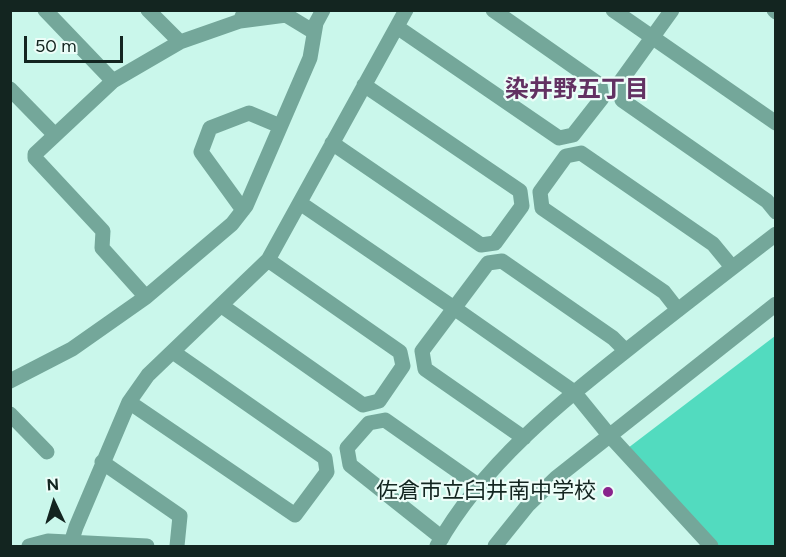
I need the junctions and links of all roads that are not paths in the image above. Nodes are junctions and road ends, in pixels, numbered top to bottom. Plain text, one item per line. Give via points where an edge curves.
1 (45, 10) edge
2 (148, 10) edge
3 (323, 10) edge
4 (405, 10) edge
5 (493, 10) edge
6 (613, 10) edge
7 (672, 10) edge
8 (243, 16) edge
9 (397, 27) junction
10 (314, 32) junction
11 (652, 38) junction
12 (180, 42) junction
13 (113, 81) junction
14 (364, 85) junction
15 (10, 89) edge
16 (776, 123) edge
17 (280, 126) junction
18 (54, 134) junction
19 (332, 143) junction
20 (300, 203) junction
21 (243, 210) junction
22 (776, 212) edge
23 (776, 234) edge
24 (268, 260) junction
25 (732, 267) junction
26 (146, 297) junction
27 (776, 304) edge
28 (222, 306) junction
29 (454, 308) junction
30 (678, 310) junction
31 (626, 351) junction
32 (173, 352) junction
33 (10, 381) edge
34 (574, 392) junction
35 (129, 402) junction
36 (10, 414) edge
37 (609, 435) junction
38 (524, 438) junction
39 (47, 452) dead end
40 (102, 462) junction
41 (478, 486) junction
42 (440, 542) edge
43 (70, 544) edge
44 (29, 546) edge
45 (147, 546) edge
46 (177, 546) edge
47 (495, 546) edge
48 (711, 546) edge

1 - 13 street
2 - 12 street
3 - 10 street
4 - 9 street
5 - 9 street via 600,85 602,98 573,135 559,138
6 - 11 street
7 - 11 street
8 - 10 street via 286,15
8 - 12 street
9 - 14 street
10 - 17 street via 310,58
11 - 16 street
11 - 22 street via 618,85 622,100 767,201
12 - 13 street
13 - 18 street
14 - 19 street
14 - 19 street via 520,191 522,206 495,243 481,245
15 - 18 street
17 - 21 street
17 - 21 street via 249,112 210,128 201,152
18 - 26 street via 35,158 103,231 102,248
19 - 20 street
20 - 24 street
20 - 29 street
21 - 26 street via 232,224
23 - 25 street
24 - 28 street
24 - 28 street via 400,351 403,366 379,401 363,405
25 - 30 street
25 - 30 street via 713,244 582,153 566,156 540,192 542,207 664,292
26 - 33 street via 72,349
27 - 37 street
28 - 32 street
29 - 31 street via 488,263 502,261
29 - 34 street
29 - 38 street via 422,351 425,369
30 - 31 street
31 - 34 street
32 - 35 street via 148,375
32 - 35 street via 325,458 327,472 295,515
34 - 37 street
34 - 38 street
35 - 40 street
36 - 39 street
37 - 47 street via 528,505
37 - 48 street
38 - 41 street
40 - 43 street
40 - 46 street via 180,516
41 - 42 street
41 - 42 street via 385,420 369,423 347,448 350,465
43 - 44 street via 48,541
43 - 45 street

